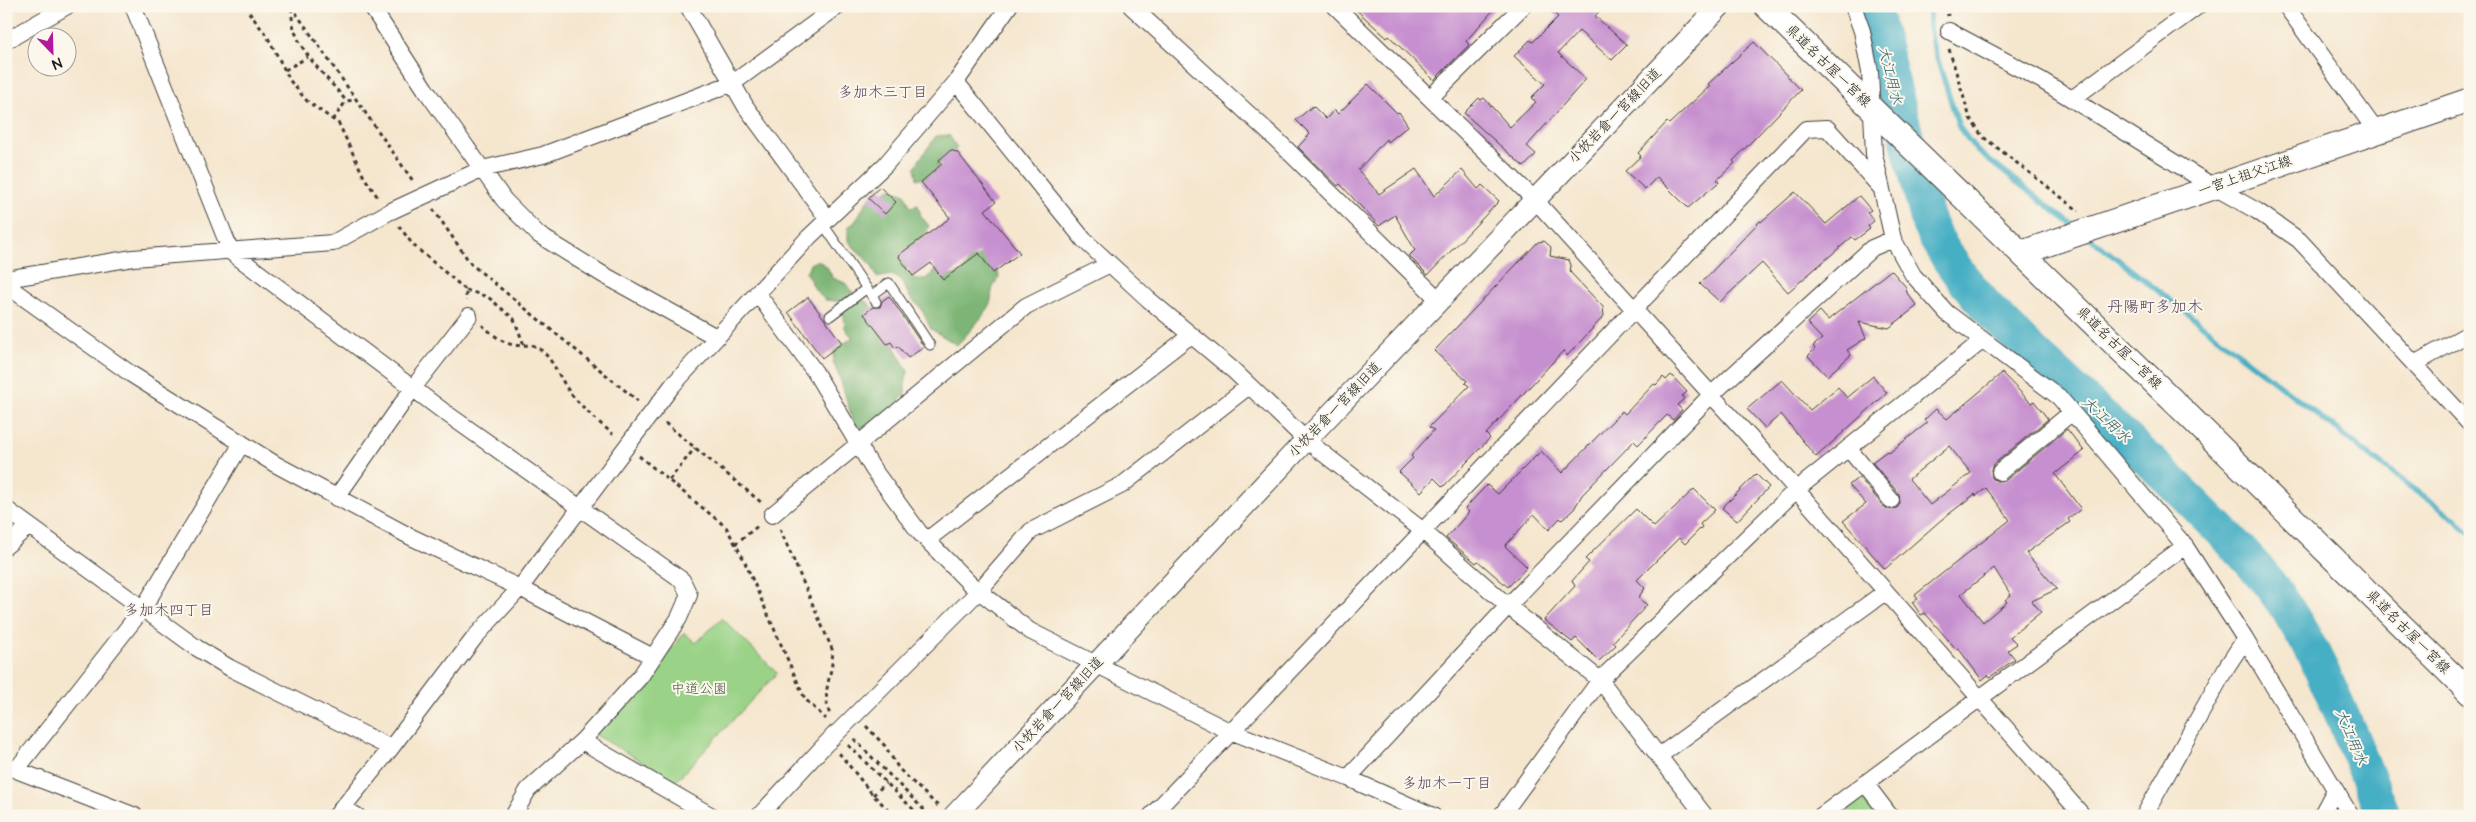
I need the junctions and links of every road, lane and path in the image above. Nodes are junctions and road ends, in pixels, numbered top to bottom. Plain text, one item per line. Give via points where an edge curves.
1 (66, 6) edge
2 (133, 6) edge
3 (244, 6) edge
4 (371, 6) edge
5 (688, 6) edge
6 (838, 6) edge
7 (1009, 6) edge
8 (1131, 6) edge
9 (1335, 6) edge
10 (1523, 6) edge
11 (1720, 6) edge
12 (1766, 6) edge
13 (1853, 6) edge
14 (1946, 6) edge
15 (2198, 6) edge
16 (2286, 6) edge
17 (291, 7) edge
18 (1949, 31) junction
19 (6, 41) edge
20 (308, 57) junction
21 (285, 70) junction
22 (956, 82) junction
23 (733, 83) junction
24 (1430, 98) junction
25 (2072, 99) junction
26 (357, 100) junction
27 (2470, 100) edge
28 (346, 101) junction
29 (1876, 112) junction
30 (333, 120) junction
31 (2376, 132) junction
32 (482, 169) junction
33 (2214, 187) junction
34 (1882, 189) junction
35 (424, 196) junction
36 (1535, 200) junction
37 (389, 212) junction
38 (826, 222) junction
39 (2097, 227) junction
40 (1893, 239) junction
41 (232, 252) junction
42 (2021, 253) junction
43 (1110, 264) junction
44 (6, 279) edge
45 (6, 285) edge
46 (466, 290) junction
47 (757, 294) junction
48 (872, 295) junction
49 (1439, 300) junction
50 (1634, 308) junction
51 (469, 316) junction
52 (830, 316) dead end
53 (2470, 333) edge
54 (1191, 335) junction
55 (716, 337) junction
56 (1983, 340) junction
57 (930, 344) dead end
58 (524, 345) junction
59 (2414, 364) junction
60 (1249, 386) junction
61 (413, 388) junction
62 (1711, 395) junction
63 (652, 412) junction
64 (2072, 412) junction
65 (2470, 424) edge
66 (1306, 440) junction
67 (242, 443) junction
68 (626, 445) junction
69 (858, 445) junction
70 (695, 448) junction
71 (1848, 448) junction
72 (2000, 472) dead end
73 (669, 480) junction
74 (1796, 490) junction
75 (336, 498) junction
76 (1891, 500) dead end
77 (580, 508) junction
78 (6, 509) edge
79 (772, 515) junction
80 (28, 527) junction
81 (1422, 530) junction
82 (927, 540) junction
83 (735, 544) junction
84 (6, 546) edge
85 (2185, 546) junction
86 (520, 588) junction
87 (979, 591) junction
88 (1885, 592) junction
89 (1508, 606) junction
90 (144, 607) junction
91 (2245, 639) junction
92 (654, 657) junction
93 (1095, 665) junction
94 (1600, 680) junction
95 (2470, 693) edge
96 (1980, 699) junction
97 (855, 715) junction
98 (1232, 731) junction
99 (835, 734) junction
100 (582, 741) junction
101 (391, 748) junction
102 (1659, 756) junction
103 (11, 768) edge
104 (1348, 778) junction
105 (886, 782) junction
106 (1865, 783) junction
107 (2335, 790) junction
108 (873, 795) junction
109 (339, 811) edge
110 (927, 813) dead end
111 (948, 813) edge
112 (135, 816) edge
113 (357, 816) edge
114 (513, 816) edge
115 (712, 816) edge
116 (759, 816) edge
117 (895, 816) edge
118 (920, 816) edge
119 (1151, 816) edge
120 (1433, 816) edge
121 (1501, 816) edge
122 (1705, 816) edge
123 (1821, 816) edge
124 (1890, 816) edge
125 (2084, 816) edge
126 (2144, 816) edge
127 (2321, 816) edge
128 (2350, 816) edge

1 - 19 street
2 - 41 street
3 - 21 path via 267,36
4 - 32 street
5 - 23 street
6 - 23 street
7 - 22 street
8 - 49 street via 1277,140
9 - 24 street
10 - 24 street
11 - 36 street, 小牧岩倉一宮線旧道
12 - 29 main road, 県道名古屋一宮線
13 - 29 street via 1862,31
14 - 18 path
15 - 25 street
16 - 31 street
17 - 20 path via 291,21
17 - 26 path
18 - 25 street
18 - 39 path via 1953,65 1970,118 1982,136
20 - 21 path
20 - 28 path
21 - 30 path via 307,101
22 - 38 street via 885,165
22 - 43 street via 1084,240
23 - 32 street via 543,155
23 - 38 street via 746,107
24 - 36 street
25 - 33 street
26 - 28 path
26 - 35 path
27 - 31 main road, 一宮上祖父江線
28 - 30 path
29 - 34 street via 1874,154
29 - 42 main road, 県道名古屋一宮線
30 - 37 path via 344,131 364,177
31 - 33 main road, 一宮上祖父江線
32 - 35 street
32 - 55 street via 504,200 539,235
33 - 39 main road, 一宮上祖父江線
33 - 59 street via 2299,240
34 - 40 street
34 - 50 street via 1828,128 1806,129
35 - 37 street
35 - 63 path via 471,264
36 - 49 street, 小牧岩倉一宮線旧道
36 - 50 street
37 - 41 street via 333,243
37 - 46 path via 414,245
38 - 47 street
38 - 48 lane
39 - 42 main road, 一宮上祖父江線
40 - 56 street via 1913,275 1947,313
40 - 62 street via 1872,248
41 - 44 street via 133,258
41 - 61 street
42 - 95 main road, 県道名古屋一宮線
43 - 54 street
43 - 69 street via 1026,306
45 - 67 street via 131,374
46 - 51 path
46 - 58 path via 488,297 514,318
47 - 55 street
47 - 69 street via 815,372
48 - 52 lane
48 - 57 lane via 889,283
49 - 66 street, 小牧岩倉一宮線旧道
50 - 62 street
50 - 81 street
51 - 58 path via 499,339
51 - 61 street
53 - 59 street
54 - 60 street
54 - 82 street
55 - 63 street
56 - 64 street via 2059,397
56 - 71 street
58 - 68 path via 538,348 570,393
59 - 65 street
60 - 66 street
60 - 87 street via 1122,485 1031,531
61 - 75 street
61 - 77 street
62 - 74 street
62 - 89 street
63 - 68 street
63 - 70 path
64 - 72 street
64 - 85 street
66 - 81 street
66 - 93 street, 小牧岩倉一宮線旧道
67 - 75 street
67 - 90 street
68 - 73 path
68 - 77 street
69 - 79 street
69 - 82 street
70 - 73 path
70 - 79 path
71 - 74 street
71 - 76 street
73 - 83 path via 726,527
74 - 88 street
74 - 94 street
75 - 86 street
77 - 86 street
77 - 92 street via 682,580 690,595
78 - 80 street
79 - 83 path
79 - 99 path via 832,649 834,663 826,699
80 - 84 street
80 - 90 street
81 - 89 street
81 - 98 street
82 - 87 street
83 - 99 path via 805,699 822,714
85 - 91 street
85 - 96 street
86 - 92 street
86 - 101 street via 475,637
87 - 93 street via 1030,631
87 - 97 street
88 - 96 street
88 - 102 street
89 - 94 street
89 - 104 street
90 - 101 street via 197,648 230,668
90 - 103 street
91 - 107 street
91 - 126 street
92 - 100 street
93 - 98 street
93 - 111 street, 小牧岩倉一宮線旧道
94 - 102 street
94 - 121 street
96 - 106 street
96 - 125 street
97 - 99 street
97 - 111 path via 885,746 899,770
98 - 104 street
98 - 119 street
99 - 105 path
99 - 108 path via 848,762
99 - 110 path
99 - 116 street
100 - 114 street via 528,790
100 - 115 street
101 - 109 street
102 - 122 street
103 - 112 street
104 - 120 street
105 - 108 path
105 - 118 path
106 - 123 street
106 - 124 street
107 - 127 street
107 - 128 street
108 - 117 path
109 - 113 street

